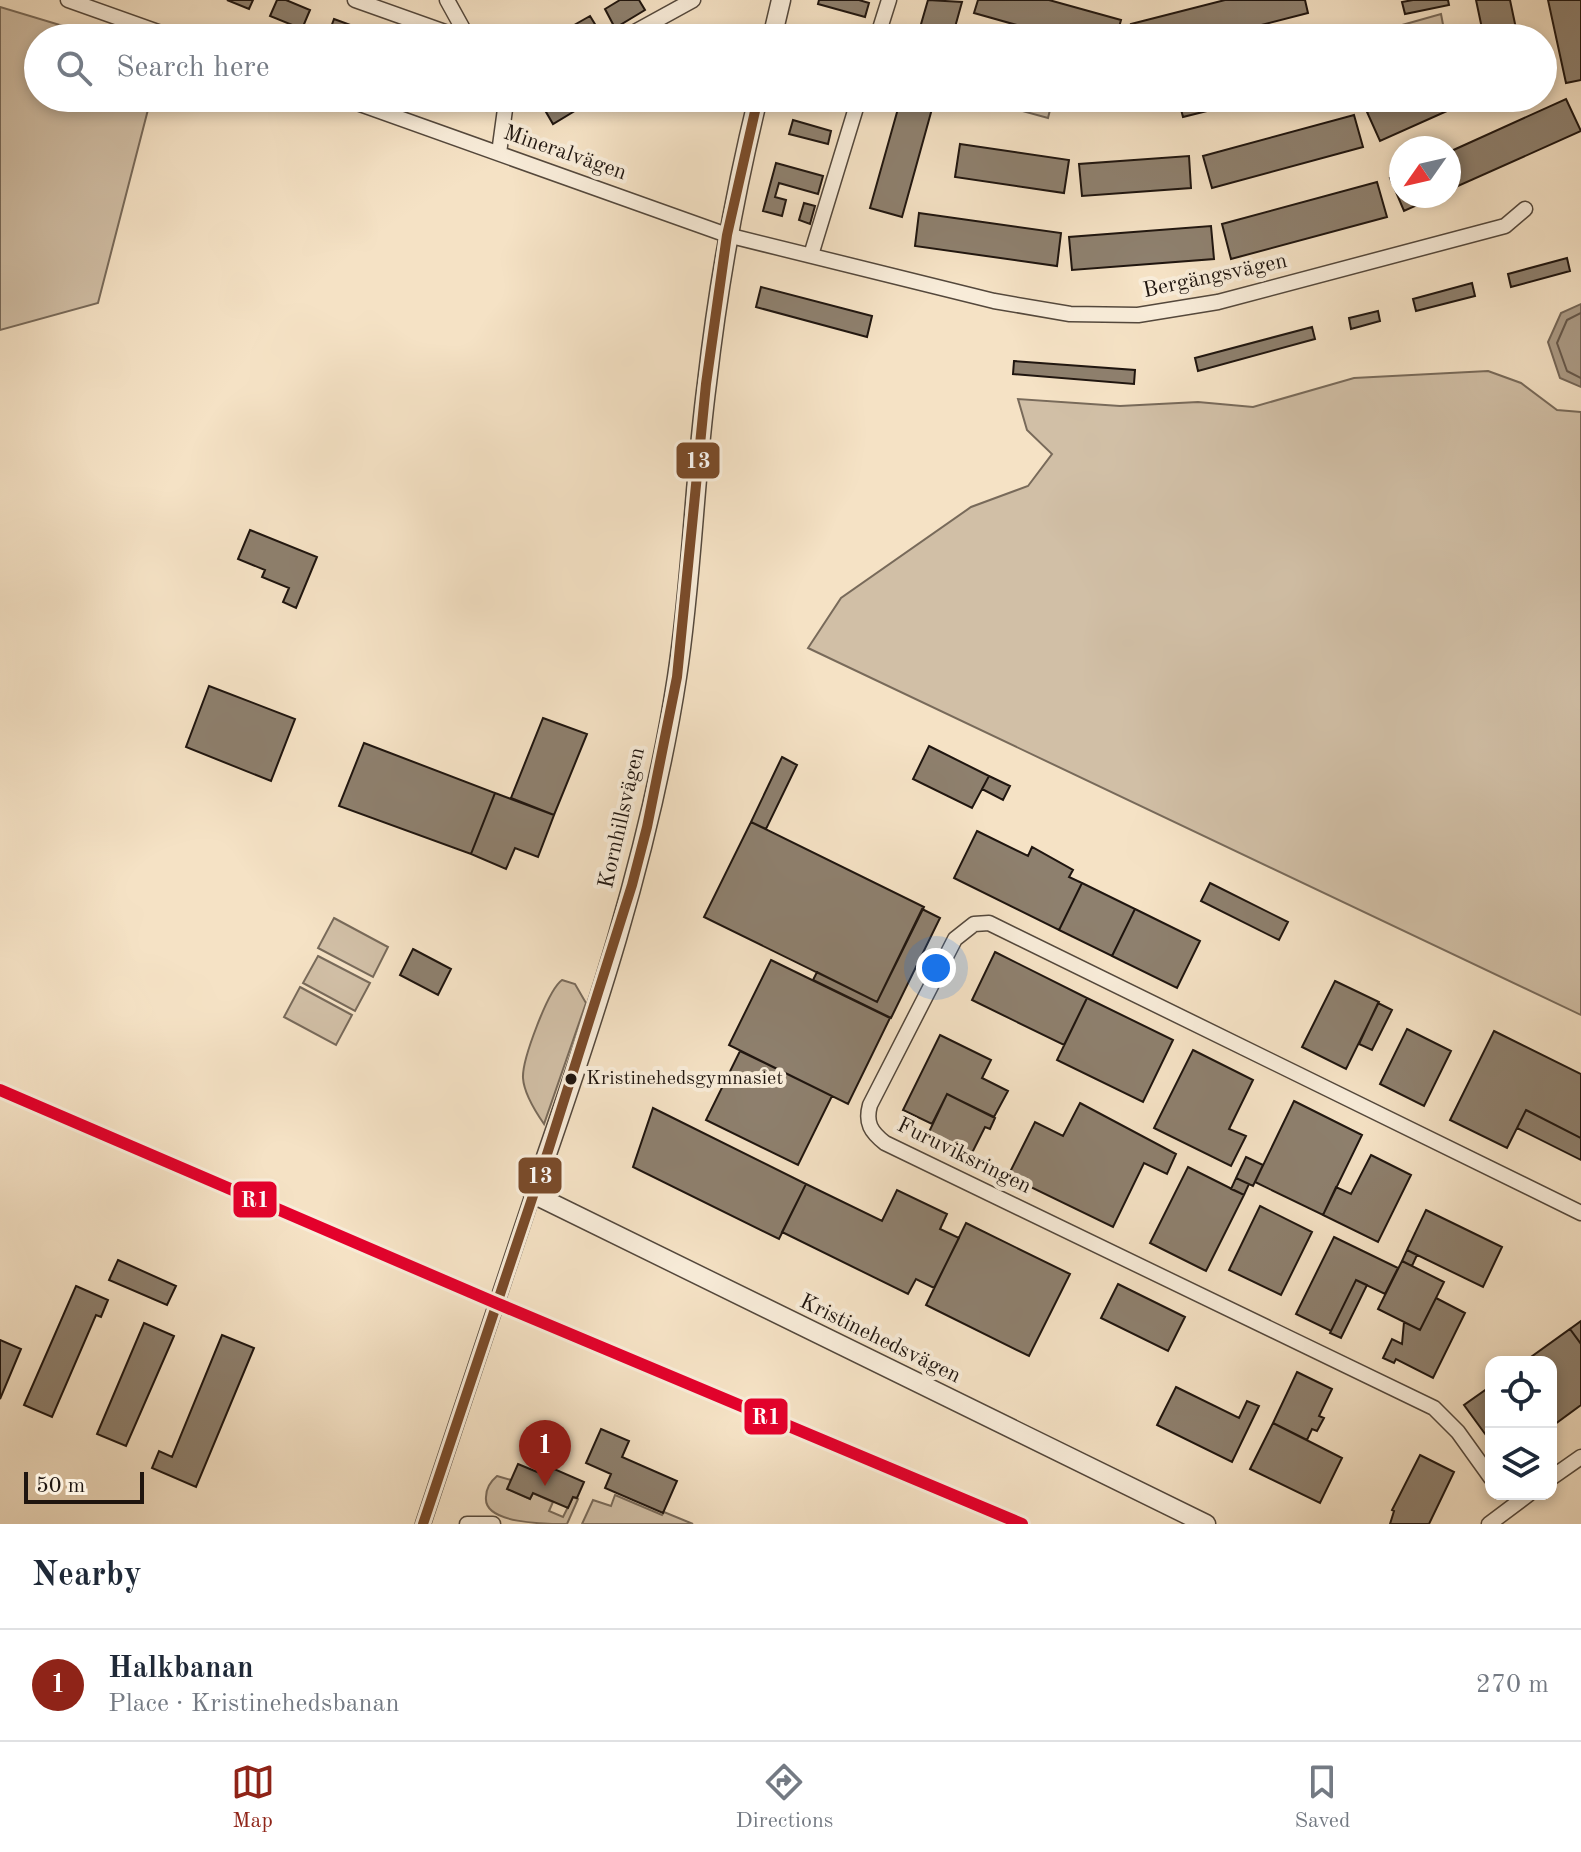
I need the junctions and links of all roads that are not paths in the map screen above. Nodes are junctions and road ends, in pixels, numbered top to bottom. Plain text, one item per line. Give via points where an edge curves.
1 (68, 0) edge
2 (355, 0) edge
3 (447, 0) edge
4 (693, 0) edge
5 (781, 0) edge
6 (889, 0) edge
7 (136, 24) edge
8 (423, 24) edge
9 (460, 24) edge
10 (649, 24) edge
11 (775, 24) edge
12 (881, 24) edge
13 (383, 112) edge
14 (506, 112) edge
15 (755, 112) edge
16 (855, 112) edge
17 (499, 153) junction
18 (1525, 209) dead end
19 (727, 235) junction
20 (811, 255) junction
21 (533, 1194) junction
22 (1581, 1213) edge
23 (1581, 1457) edge
24 (1485, 1470) edge
25 (1557, 1474) edge
26 (1507, 1500) edge
27 (1521, 1500) edge
28 (1512, 1507) junction
29 (423, 1524) edge
30 (467, 1524) edge
31 (493, 1524) edge
32 (1206, 1524) edge
33 (1489, 1524) edge

1 - 7 street
2 - 8 street
3 - 9 street
4 - 10 street
5 - 11 street
6 - 12 street
13 - 17 street, Mineralvägen
14 - 17 street
15 - 19 street, Kornhillsvägen
16 - 20 street
17 - 19 street, Mineralvägen
18 - 20 street, Bergängsvägen via 1505,226 1218,302 1138,315 1070,314 994,301
19 - 20 street, Bergängsvägen
19 - 21 street, Kornhillsvägen via 706,384 677,677 647,827
21 - 29 street, Kornhillsvägen
21 - 32 street, Kristinehedsvägen
22 - 24 street, Furuviksringen via 989,923 974,924 955,939 870,1105 869,1128 885,1143 1434,1408
23 - 25 street
26 - 28 street
27 - 28 street
28 - 33 street
30 - 31 street

